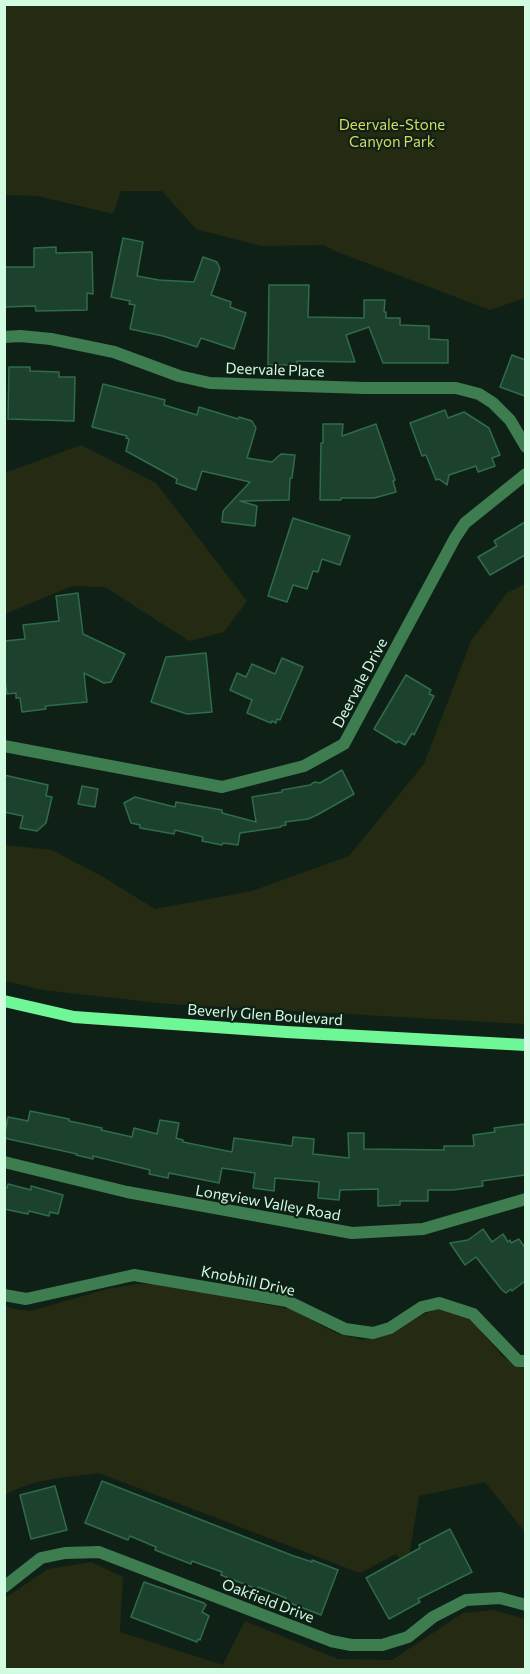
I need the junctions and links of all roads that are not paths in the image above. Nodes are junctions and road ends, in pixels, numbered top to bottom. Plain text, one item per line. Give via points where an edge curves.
1 (4, 337) edge
2 (525, 447) edge
3 (525, 474) edge
4 (4, 746) edge
5 (4, 1001) edge
6 (525, 1046) edge
7 (4, 1161) edge
8 (525, 1199) edge
9 (4, 1295) edge
10 (525, 1361) edge
11 (4, 1587) edge
12 (525, 1605) edge

1 - 2 street, Deervale Place via 51,339 114,352 210,383 456,388 479,394 493,403 510,420
3 - 4 street, Deervale Drive via 465,523 344,744 304,766 222,787
5 - 6 main road, Beverly Glen Boulevard via 74,1017
7 - 8 street, Longview Valley Road via 128,1192 352,1233 423,1229
9 - 10 street, Knobhill Drive via 26,1299 134,1275 286,1301 345,1329 373,1333 390,1328 422,1307 439,1303 473,1314 518,1361
11 - 12 street, Oakfield Drive via 41,1558 99,1552 331,1641 351,1645 382,1645 408,1637 433,1617 466,1600 500,1598

